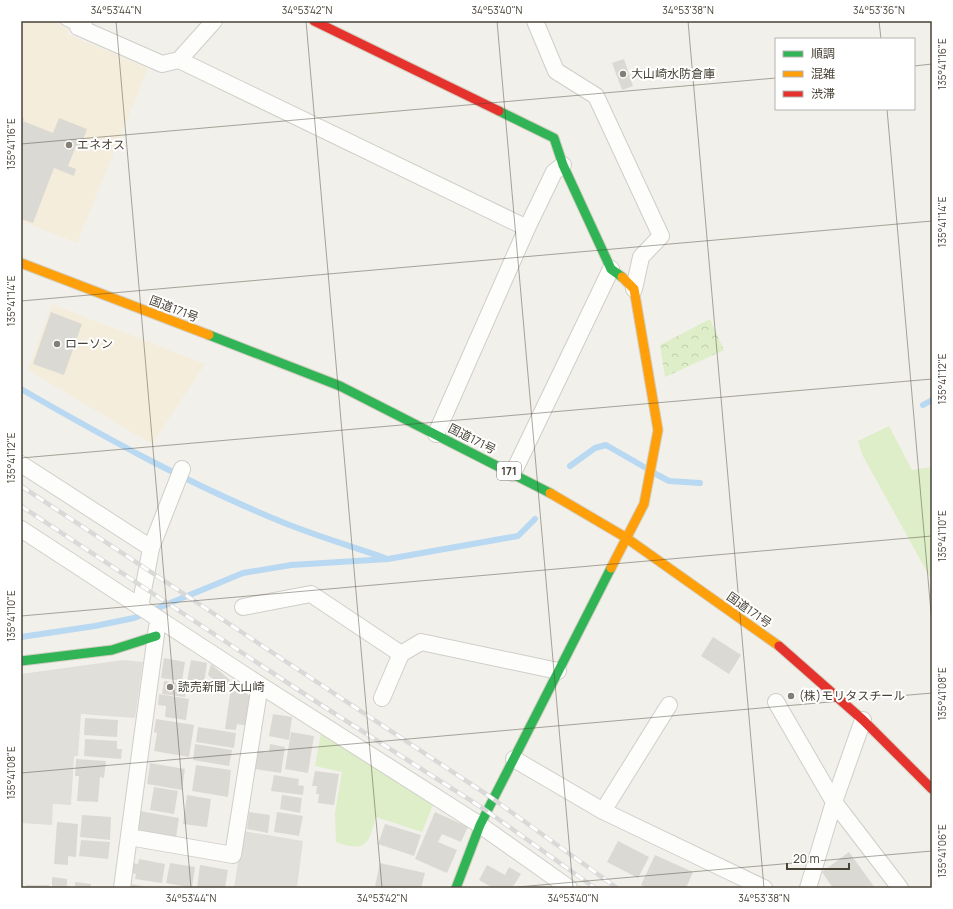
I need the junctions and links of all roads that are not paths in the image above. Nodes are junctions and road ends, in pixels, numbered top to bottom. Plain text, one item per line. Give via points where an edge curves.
1 (214, 21) edge
2 (314, 21) edge
3 (76, 23) edge
4 (533, 23) edge
5 (179, 60) junction
6 (563, 165) junction
7 (527, 228) junction
8 (21, 263) edge
9 (611, 269) junction
10 (634, 289) junction
11 (436, 434) junction
12 (21, 464) edge
13 (182, 469) dead end
14 (513, 473) junction
15 (21, 529) edge
16 (625, 537) junction
17 (151, 548) junction
18 (140, 607) junction
19 (243, 608) dead end
20 (158, 619) junction
21 (156, 636) junction
22 (401, 654) junction
23 (21, 661) edge
24 (558, 671) junction
25 (260, 686) junction
26 (382, 698) dead end
27 (776, 702) dead end
28 (669, 705) dead end
29 (863, 720) junction
30 (514, 759) junction
31 (932, 789) edge
32 (834, 802) junction
33 (603, 811) junction
34 (480, 825) junction
35 (129, 838) junction
36 (122, 888) edge
37 (456, 888) edge
38 (569, 888) edge
39 (764, 888) edge
40 (808, 888) edge
41 (900, 888) edge

1 - 5 street
2 - 6 main road via 554,138
3 - 5 street via 162,64
4 - 10 street via 556,71 596,96 661,236 640,257
5 - 7 street
6 - 7 street via 554,172
6 - 9 main road
7 - 11 street
8 - 11 main road, 国道171号 / 171 via 340,386
9 - 10 main road
9 - 14 street
10 - 16 main road via 658,430 644,504
11 - 14 main road, 国道171号 / 171
12 - 17 street
13 - 17 street
14 - 16 main road, 国道171号 / 171
15 - 18 street
16 - 24 main road
16 - 29 main road, 国道171号 / 171 via 785,651
17 - 18 street
18 - 20 street
19 - 22 street via 310,594
20 - 21 street
20 - 25 street
21 - 23 main road via 112,650
21 - 35 street
22 - 24 street via 421,642
22 - 26 street
24 - 30 main road
25 - 34 street
25 - 35 street via 233,855
27 - 32 street
28 - 33 street
29 - 31 main road, 国道171号 / 171
29 - 32 street
30 - 33 street
30 - 34 main road
32 - 40 street
32 - 41 street
33 - 39 street
34 - 37 main road
34 - 38 street
35 - 36 street

